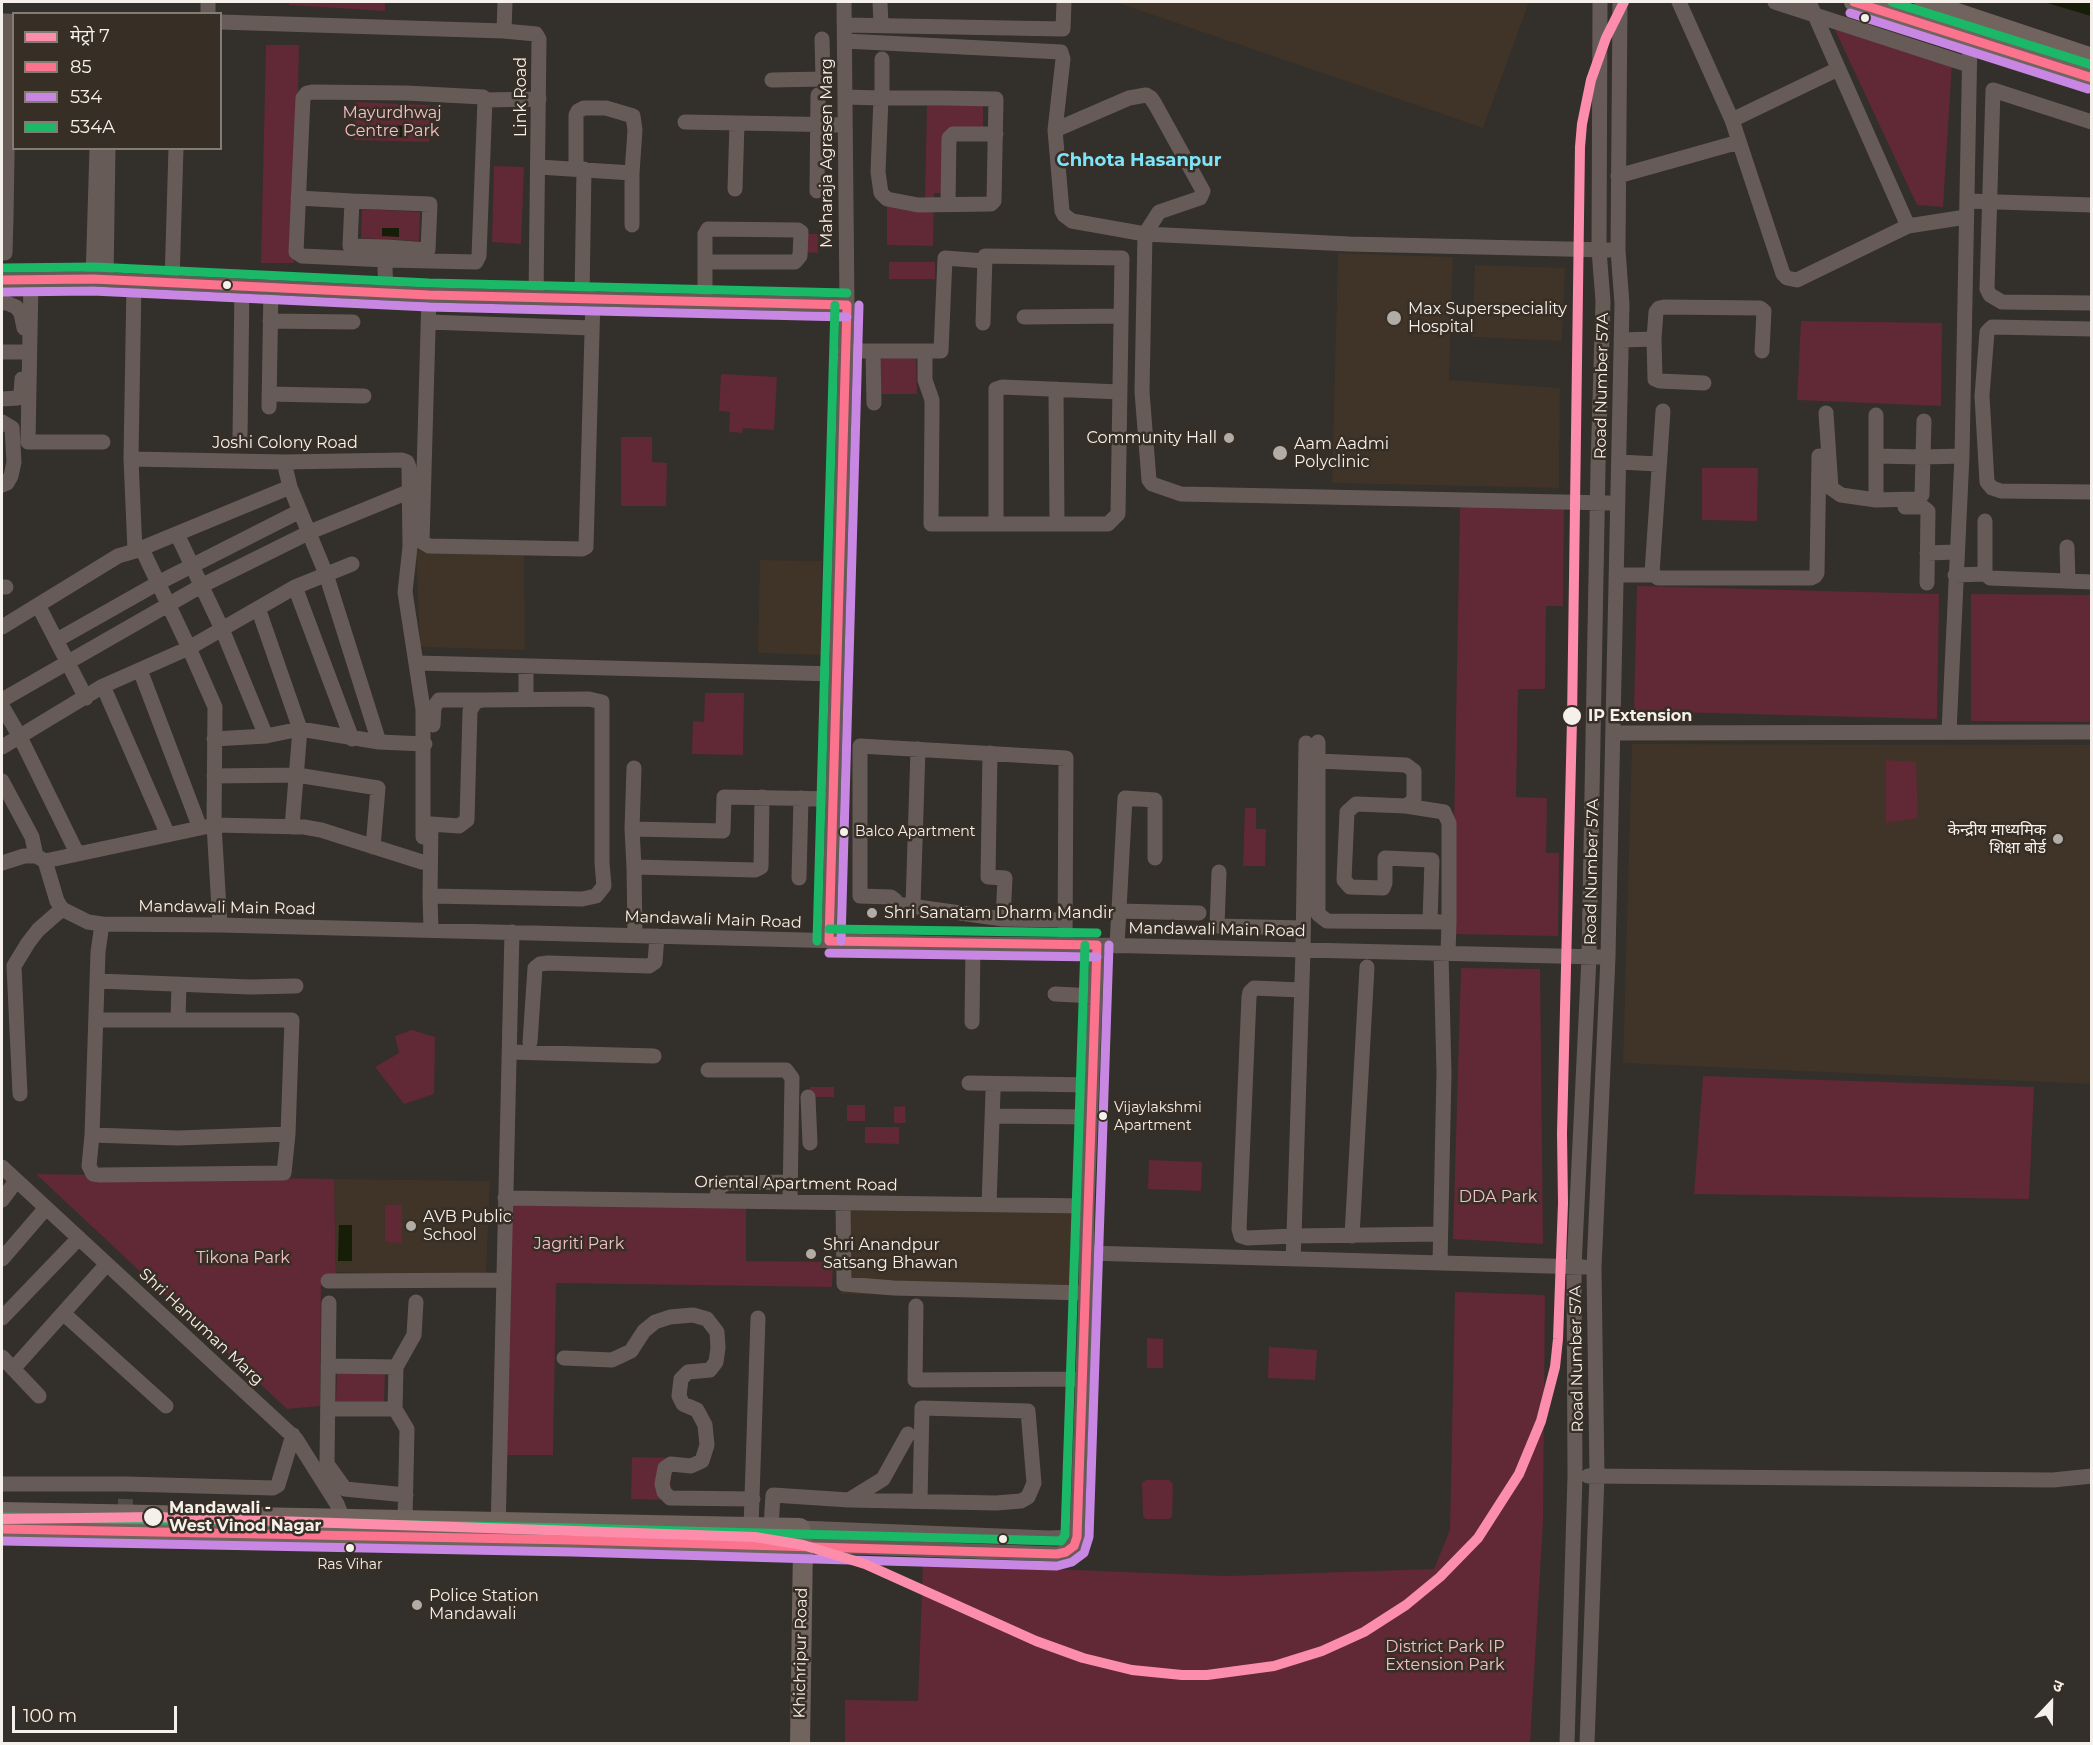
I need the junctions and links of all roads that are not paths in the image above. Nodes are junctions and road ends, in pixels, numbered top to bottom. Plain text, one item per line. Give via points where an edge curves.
1 (506, 2) edge
2 (844, 2) edge
3 (880, 2) edge
4 (1064, 2) edge
5 (1600, 2) edge
6 (1620, 2) edge
7 (1679, 2) edge
8 (1775, 2) edge
9 (1854, 2) edge
10 (1924, 2) edge
11 (1812, 8) edge
12 (2, 21) edge
13 (222, 22) edge
14 (844, 25) junction
15 (880, 25) junction
16 (504, 31) junction
17 (822, 39) dead end
18 (1970, 39) junction
19 (845, 41) junction
20 (2091, 58) edge
21 (882, 59) dead end
22 (1969, 65) junction
23 (1838, 69) junction
24 (823, 70) junction
25 (845, 70) junction
26 (2091, 78) edge
27 (772, 80) dead end
28 (818, 95) dead end
29 (845, 97) junction
30 (881, 98) junction
31 (539, 99) junction
32 (485, 100) junction
33 (1732, 120) junction
34 (685, 122) dead end
35 (2091, 122) edge
36 (737, 123) junction
37 (818, 124) junction
38 (845, 125) junction
39 (1055, 130) junction
40 (996, 134) junction
41 (1739, 142) junction
42 (97, 150) edge
43 (108, 150) edge
44 (176, 150) edge
45 (539, 166) junction
46 (580, 169) junction
47 (632, 172) junction
48 (1618, 176) junction
49 (735, 189) dead end
50 (817, 191) dead end
51 (298, 198) junction
52 (352, 201) junction
53 (1966, 201) junction
54 (1989, 201) junction
55 (948, 203) junction
56 (2091, 205) edge
57 (1966, 217) junction
58 (632, 225) dead end
59 (1908, 226) junction
60 (1145, 234) junction
61 (1599, 250) junction
62 (1618, 250) junction
63 (2, 253) edge
64 (387, 254) junction
65 (985, 261) junction
66 (707, 262) junction
67 (100, 279) junction
68 (2, 280) edge
69 (31, 280) junction
70 (134, 282) junction
71 (172, 282) junction
72 (242, 286) junction
73 (271, 286) junction
74 (386, 292) junction
75 (429, 295) junction
76 (536, 297) junction
77 (587, 298) junction
78 (705, 302) junction
79 (2, 303) edge
80 (2091, 303) edge
81 (847, 305) junction
82 (1024, 316) dead end
83 (1121, 316) junction
84 (270, 321) junction
85 (352, 322) dead end
86 (429, 322) junction
87 (983, 323) dead end
88 (592, 328) junction
89 (2091, 329) edge
90 (1654, 339) junction
91 (1621, 340) junction
92 (845, 351) junction
93 (925, 351) junction
94 (1762, 351) dead end
95 (2, 352) edge
96 (23, 352) junction
97 (873, 352) junction
98 (1704, 383) dead end
99 (1056, 389) junction
100 (1120, 392) junction
101 (364, 396) dead end
102 (1982, 396) junction
103 (1963, 397) junction
104 (2, 399) edge
105 (874, 403) dead end
106 (1662, 411) dead end
107 (1826, 412) dead end
108 (1876, 415) dead end
109 (1924, 421) dead end
110 (2, 422) edge
111 (240, 438) dead end
112 (103, 442) dead end
113 (1819, 456) dead end
114 (1876, 456) junction
115 (1962, 456) junction
116 (1923, 457) junction
117 (131, 459) junction
118 (284, 462) junction
119 (1619, 462) junction
120 (1658, 464) junction
121 (2, 485) edge
122 (290, 487) junction
123 (408, 492) junction
124 (2091, 492) edge
125 (1876, 500) junction
126 (1599, 503) junction
127 (1618, 503) junction
128 (1834, 503) dead end
129 (300, 511) junction
130 (1985, 521) dead end
131 (996, 524) junction
132 (1057, 524) junction
133 (310, 532) junction
134 (177, 534) junction
135 (2067, 547) dead end
136 (138, 550) junction
137 (1956, 552) junction
138 (1927, 554) junction
139 (352, 564) dead end
140 (192, 566) junction
141 (326, 574) junction
142 (1955, 574) junction
143 (1984, 574) junction
144 (1617, 575) junction
145 (1653, 575) junction
146 (2068, 581) junction
147 (2091, 582) edge
148 (158, 583) junction
149 (1927, 583) dead end
150 (201, 586) junction
151 (295, 587) junction
152 (38, 605) junction
153 (169, 605) junction
154 (258, 608) junction
155 (2, 627) edge
156 (222, 629) junction
157 (57, 640) junction
158 (189, 648) junction
159 (67, 661) junction
160 (417, 663) junction
161 (526, 666) junction
162 (140, 670) junction
163 (836, 674) junction
164 (103, 686) junction
165 (86, 698) junction
166 (2, 700) edge
167 (482, 700) junction
168 (526, 700) junction
169 (2, 706) edge
170 (300, 729) junction
171 (1948, 732) junction
172 (2091, 732) edge
173 (1613, 733) junction
174 (267, 736) junction
175 (20, 737) junction
176 (214, 739) junction
177 (352, 739) junction
178 (379, 742) junction
179 (424, 744) junction
180 (2, 747) edge
181 (918, 749) junction
182 (990, 753) junction
183 (1318, 761) junction
184 (634, 768) dead end
185 (297, 775) junction
186 (214, 776) junction
187 (2, 781) edge
188 (762, 797) junction
189 (801, 798) junction
190 (833, 799) junction
191 (1407, 806) junction
192 (431, 824) junction
193 (207, 827) junction
194 (292, 827) junction
195 (632, 829) junction
196 (168, 835) junction
197 (373, 847) junction
198 (76, 853) junction
199 (41, 858) junction
200 (1155, 858) dead end
201 (422, 862) junction
202 (2, 863) edge
203 (634, 867) junction
204 (1219, 872) dead end
205 (799, 878) dead end
206 (430, 896) junction
207 (913, 905) junction
208 (62, 909) junction
209 (1119, 911) junction
210 (1199, 913) dead end
211 (1003, 919) junction
212 (1064, 920) junction
213 (1430, 921) junction
214 (1449, 921) junction
215 (102, 924) junction
216 (220, 925) junction
217 (1302, 928) junction
218 (428, 930) junction
219 (512, 932) junction
220 (635, 935) junction
221 (657, 936) junction
222 (829, 941) junction
223 (973, 945) junction
224 (1065, 945) junction
225 (1096, 945) junction
226 (1117, 946) junction
227 (1302, 950) junction
228 (1444, 953) junction
229 (1589, 957) junction
230 (1608, 957) junction
231 (1367, 967) dead end
232 (98, 981) junction
233 (179, 984) junction
234 (296, 986) dead end
235 (1300, 990) junction
236 (1054, 994) dead end
237 (1095, 996) junction
238 (97, 1020) junction
239 (178, 1020) junction
240 (972, 1022) dead end
241 (530, 1042) dead end
242 (508, 1052) junction
243 (654, 1056) dead end
244 (708, 1070) dead end
245 (969, 1083) dead end
246 (1092, 1085) junction
247 (993, 1092) dead end
248 (20, 1095) dead end
249 (808, 1097) dead end
250 (993, 1116) junction
251 (1090, 1117) junction
252 (288, 1134) junction
253 (92, 1135) junction
254 (810, 1143) dead end
255 (2, 1167) edge
256 (16, 1181) junction
257 (790, 1182) junction
258 (505, 1198) junction
259 (2, 1200) edge
260 (717, 1201) junction
261 (790, 1202) junction
262 (843, 1203) junction
263 (989, 1205) junction
264 (1087, 1206) junction
265 (46, 1208) junction
266 (1440, 1233) junction
267 (1294, 1236) junction
268 (1352, 1236) junction
269 (79, 1238) junction
270 (1086, 1253) junction
271 (2, 1259) edge
272 (1293, 1259) junction
273 (1440, 1263) junction
274 (107, 1264) junction
275 (1574, 1267) junction
276 (1594, 1268) junction
277 (503, 1280) junction
278 (328, 1281) dead end
279 (1086, 1293) junction
280 (416, 1302) dead end
281 (329, 1303) dead end
282 (916, 1306) dead end
283 (63, 1312) junction
284 (2, 1318) edge
285 (758, 1318) dead end
286 (2, 1357) edge
287 (564, 1358) dead end
288 (328, 1366) junction
289 (396, 1367) junction
290 (13, 1369) junction
291 (1083, 1379) junction
292 (39, 1396) dead end
293 (166, 1406) dead end
294 (328, 1409) junction
295 (395, 1409) junction
296 (908, 1434) dead end
297 (293, 1435) junction
298 (1575, 1476) junction
299 (1597, 1476) junction
300 (2091, 1476) edge
301 (2, 1484) edge
302 (406, 1495) junction
303 (753, 1499) junction
304 (849, 1500) junction
305 (920, 1501) junction
306 (2, 1512) edge
307 (405, 1520) junction
308 (179, 1524) junction
309 (343, 1527) junction
310 (751, 1527) junction
311 (771, 1527) junction
312 (2, 1529) edge
313 (498, 1530) junction
314 (801, 1537) junction
315 (800, 1743) edge
316 (1567, 1743) edge
317 (1587, 1743) edge

1 - 16 street
2 - 14 street, Maharaja Agrasen Marg
3 - 15 street
4 - 15 street via 1063,29
5 - 61 street, Road Number 57A
6 - 48 street, Road Number 57A
7 - 33 street
8 - 11 street
9 - 18 main road
10 - 20 main road
11 - 22 street
11 - 23 street
12 - 63 street via 9,21 9,31
13 - 16 street, Link Road
14 - 15 street
14 - 19 street, Maharaja Agrasen Marg
16 - 31 street, Link Road via 538,36
17 - 24 street
18 - 22 street
18 - 26 main road
19 - 25 street, Maharaja Agrasen Marg
19 - 39 street via 1061,52
21 - 30 street
22 - 53 street
23 - 33 street
23 - 59 street
24 - 25 street
24 - 27 street via 823,79
25 - 29 street, Maharaja Agrasen Marg
28 - 37 street
29 - 30 street
29 - 38 street, Maharaja Agrasen Marg
30 - 40 street via 996,99
30 - 55 street via 881,193 887,199 918,205
31 - 32 street
31 - 45 street, Link Road
32 - 51 street via 468,95 307,93 303,98
32 - 64 street via 476,262
33 - 41 street
34 - 36 street
35 - 54 street via 1994,90
36 - 37 street
36 - 49 street
37 - 38 street
37 - 50 street
38 - 81 street, Maharaja Agrasen Marg
39 - 60 street via 1064,215 1072,221
39 - 60 street via 1129,98 1151,98 1203,194 1159,212
40 - 55 street via 953,134 949,138
40 - 55 street via 991,204
41 - 48 street
41 - 59 street via 1787,278 1797,280
42 - 67 street
43 - 67 street
44 - 71 street
45 - 46 street
45 - 76 street, Link Road
46 - 47 street
46 - 47 street via 578,111 606,108 633,116
46 - 77 street
47 - 58 street
48 - 62 street, Road Number 57A
51 - 52 street
51 - 64 street via 298,255
52 - 64 street via 350,246
52 - 64 street via 430,204 428,249
53 - 54 street
53 - 57 street
54 - 56 street
54 - 80 street via 1990,295 2002,302
57 - 59 street
57 - 103 street
60 - 61 street
60 - 126 street via 1142,392 1152,484 1181,494
61 - 62 street
61 - 126 street, Road Number 57A via 1603,301
62 - 91 street, Road Number 57A
64 - 74 street
65 - 83 street via 986,256 1122,258
65 - 87 street
65 - 93 street via 945,258 941,351
66 - 66 street via 708,229 798,230 802,234 800,256 795,262
66 - 78 street
67 - 69 street
67 - 70 street
68 - 69 street
69 - 112 street via 28,442
70 - 71 street
70 - 117 street
71 - 72 street
72 - 73 street
72 - 111 street
73 - 74 street
73 - 84 street
74 - 75 street
75 - 76 street
75 - 86 street
76 - 77 street
77 - 78 street
77 - 88 street
78 - 81 street
79 - 96 street via 21,313
81 - 92 street, Maharaja Agrasen Marg
82 - 83 street
83 - 100 street
84 - 85 street
84 - 101 street via 269,401
86 - 88 street
86 - 88 street via 422,542 429,546 586,547
89 - 102 street via 1992,327 1987,332
90 - 91 street
90 - 94 street via 1656,312 1664,307 1756,307 1764,311
90 - 98 street via 1655,379
91 - 119 street, Road Number 57A
92 - 97 street
92 - 163 street, Maharaja Agrasen Marg
93 - 97 street
93 - 131 street via 925,380 932,400 931,524
95 - 96 street
96 - 104 street via 21,393 18,398
97 - 105 street
99 - 100 street
99 - 131 street via 996,389
99 - 132 street
100 - 132 street via 1118,514 1108,524
102 - 103 street
102 - 124 street via 1987,482 1992,488
103 - 115 street
106 - 120 street
107 - 125 street via 1831,488 1841,495
108 - 114 street
109 - 116 street
110 - 121 street via 12,428 14,462 11,476
113 - 145 street via 1815,576 1663,579
114 - 116 street
114 - 125 street
115 - 116 street
115 - 137 street
116 - 125 street via 1921,497
117 - 118 street, Joshi Colony Road
117 - 136 street
118 - 122 street
118 - 123 street, Joshi Colony Road via 402,460 409,467
119 - 120 street
119 - 127 street, Road Number 57A
120 - 145 street
122 - 129 street
122 - 134 street
123 - 133 street
123 - 160 street, Joshi Colony Road via 410,547 405,592
126 - 127 street
126 - 229 street, Road Number 57A
127 - 144 street, Road Number 57A
128 - 138 street via 1925,508
129 - 133 street
129 - 140 street
130 - 143 street
131 - 132 street
133 - 141 street
133 - 150 street
134 - 136 street
134 - 140 street
135 - 146 street
136 - 148 street
136 - 152 street via 118,556
137 - 138 street
137 - 142 street
138 - 149 street
139 - 141 street
140 - 148 street
140 - 150 street
141 - 151 street
141 - 178 street
142 - 143 street
142 - 171 street
143 - 146 street via 1992,578
144 - 145 street
144 - 173 street, Road Number 57A
146 - 147 street
148 - 153 street
148 - 157 street
150 - 153 street
150 - 156 street
151 - 154 street
151 - 177 street
152 - 155 street
152 - 157 street
153 - 158 street
153 - 159 street
154 - 156 street
154 - 170 street
156 - 158 street
156 - 174 street
157 - 159 street
158 - 162 street
158 - 176 street via 215,707
159 - 165 street
159 - 166 street
160 - 161 street
160 - 179 street, Joshi Colony Road
161 - 163 street
161 - 168 street
162 - 164 street
162 - 193 street
163 - 190 street, Maharaja Agrasen Marg
164 - 165 street
164 - 196 street
165 - 175 street
167 - 168 street
167 - 192 street via 475,702 470,711 467,819 459,826
167 - 192 street via 439,700 434,707
168 - 206 street via 602,702 604,886 596,896 582,899
169 - 175 street
170 - 174 street
170 - 177 street
170 - 185 street
171 - 172 street
171 - 173 street
173 - 230 street, Road Number 57A
174 - 176 street
175 - 180 street
175 - 198 street
176 - 186 street
177 - 178 street
178 - 179 street
179 - 201 street, Joshi Colony Road
181 - 182 street
181 - 207 street
181 - 207 street via 860,746 860,896 891,897 896,904
182 - 211 street via 988,877 1005,878
182 - 212 street via 1065,758
183 - 191 street via 1406,765 1414,771 1414,800
183 - 213 street via 1318,914 1326,921
183 - 217 street via 1312,742
184 - 195 street
185 - 186 street
185 - 194 street
185 - 197 street via 378,788
186 - 193 street
187 - 199 street
188 - 189 street
188 - 195 street via 724,797 723,831
188 - 203 street via 761,867
189 - 190 street
189 - 205 street
190 - 222 street, Maharaja Agrasen Marg
191 - 213 street via 1356,804 1347,813 1344,880 1350,887 1383,888 1385,858 1432,860
191 - 214 street via 1444,812 1449,822
192 - 206 street
193 - 194 street
193 - 196 street
193 - 216 street
194 - 197 street via 321,830
195 - 203 street
196 - 198 street
197 - 201 street
198 - 199 street
199 - 202 street via 24,856
199 - 208 street
200 - 209 street via 1155,800 1125,798
201 - 218 street, Joshi Colony Road
203 - 220 street
204 - 217 street via 1217,926
206 - 218 street
207 - 211 street
208 - 215 street, Mandawali Main Road via 88,922
208 - 248 street via 38,930 14,966
209 - 210 street
209 - 226 street
211 - 212 street
212 - 224 street
213 - 214 street
214 - 228 street
215 - 216 street, Mandawali Main Road
215 - 232 street
216 - 218 street, Mandawali Main Road
217 - 227 street
218 - 219 street, Mandawali Main Road
219 - 220 street, Mandawali Main Road
219 - 242 street
220 - 221 street, Mandawali Main Road
221 - 222 street, Mandawali Main Road
221 - 241 street via 655,962 649,966 548,963 535,968
222 - 223 street, Mandawali Main Road
223 - 224 street, Mandawali Main Road
223 - 240 street
224 - 225 street, Mandawali Main Road
225 - 226 street, Mandawali Main Road
225 - 237 street
226 - 227 street, Mandawali Main Road
227 - 228 street, Mandawali Main Road
227 - 235 street
228 - 229 street, Mandawali Main Road
228 - 266 street
229 - 230 street, Mandawali Main Road
229 - 275 street, Road Number 57A
230 - 276 street, Road Number 57A
231 - 268 street
232 - 233 street
232 - 238 street
233 - 234 street
233 - 239 street
235 - 267 street
235 - 267 street via 1254,988 1250,992 1239,1229 1241,1236 1247,1238
236 - 237 street
237 - 246 street
238 - 239 street
238 - 253 street
239 - 252 street via 292,1020
242 - 243 street
242 - 258 street
244 - 257 street via 786,1070 792,1078
245 - 246 street
246 - 251 street
247 - 250 street
249 - 254 street
250 - 251 street
250 - 263 street
251 - 264 street
252 - 253 street via 178,1138
252 - 253 street via 284,1173 100,1175 93,1174 89,1166
255 - 256 street, Shri Hanuman Marg
256 - 259 street
256 - 265 street, Shri Hanuman Marg
257 - 260 street via 727,1183 718,1188
257 - 261 street
258 - 260 street, Oriental Apartment Road
258 - 277 street
260 - 261 street, Oriental Apartment Road
261 - 262 street, Oriental Apartment Road
262 - 263 street, Oriental Apartment Road
262 - 279 street via 844,1284
263 - 264 street, Oriental Apartment Road
264 - 270 street
265 - 269 street, Shri Hanuman Marg
265 - 271 street
266 - 268 street
266 - 273 street
267 - 268 street
267 - 272 street
269 - 274 street, Shri Hanuman Marg
269 - 284 street
270 - 272 street
270 - 279 street
272 - 273 street
273 - 275 street
274 - 283 street
274 - 297 street, Shri Hanuman Marg
275 - 276 street
275 - 298 street, Road Number 57A
276 - 299 street, Road Number 57A
277 - 278 street
277 - 313 street
279 - 291 street
280 - 289 street via 414,1335
281 - 288 street
282 - 291 street via 915,1380
283 - 290 street
283 - 293 street
285 - 303 street
286 - 290 street
287 - 303 street via 612,1360 631,1351 644,1330 655,1322 693,1315 707,1319 717,1332 716,1362 710,1370 688,1372 681,1379 679,1396 683,1404 697,1410 705,1425 707,1445 702,1461 665,1468 664,1492 670,1498
288 - 289 street
288 - 294 street
289 - 295 street
290 - 292 street
291 - 314 street via 1077,1537 1071,1550 1057,1554
294 - 295 street
294 - 302 street via 327,1464 345,1490
295 - 302 street via 407,1429
296 - 304 street via 883,1479
297 - 301 street via 278,1485 273,1488
297 - 309 street, Shri Hanuman Marg via 337,1504
298 - 299 street
298 - 316 street, Road Number 57A
299 - 300 street via 2053,1480
299 - 317 street, Road Number 57A
302 - 307 street
303 - 310 street
304 - 305 street
304 - 311 street via 773,1495
305 - 305 street via 996,1503 1021,1502 1028,1497 1034,1483 1028,1411 922,1408
306 - 308 main road
307 - 309 main road
307 - 313 main road
308 - 309 main road
308 - 312 main road
309 - 313 main road
310 - 311 main road
310 - 313 main road
311 - 314 main road
313 - 314 main road
314 - 315 main road, Khichripur Road

